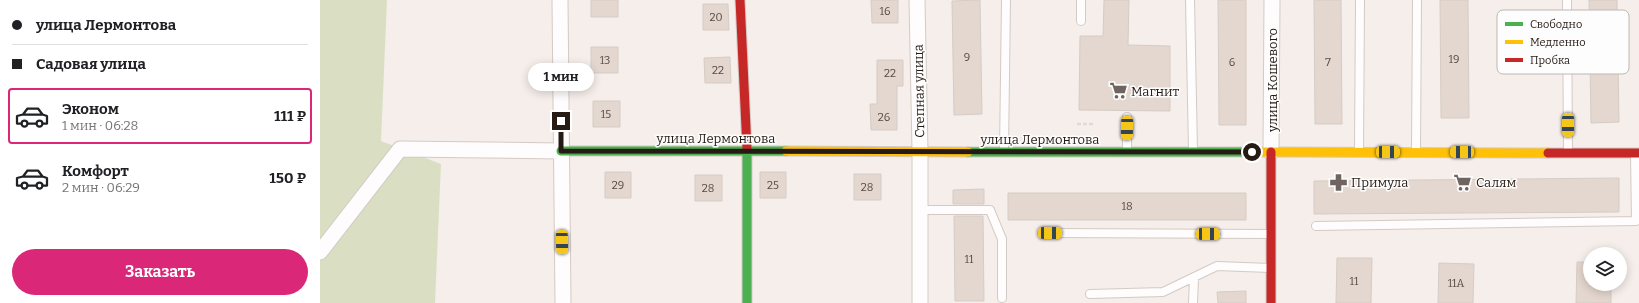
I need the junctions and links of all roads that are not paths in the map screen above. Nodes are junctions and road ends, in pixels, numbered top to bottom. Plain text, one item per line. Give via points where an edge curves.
1 (560, 0) edge
2 (740, 0) edge
3 (917, 0) edge
4 (1006, 0) edge
5 (1081, 0) edge
6 (1190, 0) edge
7 (1272, 0) edge
8 (1360, 0) edge
9 (1417, 0) edge
10 (1567, 0) edge
11 (1567, 10) edge
12 (1081, 21) dead end
13 (1567, 74) edge
14 (1127, 117) dead end
15 (561, 151) junction
16 (746, 151) junction
17 (920, 151) junction
18 (1004, 152) junction
19 (1127, 152) junction
20 (1193, 152) junction
21 (1271, 152) junction
22 (1359, 152) junction
23 (1416, 152) junction
24 (1568, 153) junction
25 (1637, 153) edge
26 (920, 210) junction
27 (1316, 226) dead end
28 (1050, 233) dead end
29 (1271, 234) junction
30 (320, 252) edge
31 (1271, 268) junction
32 (1194, 278) junction
33 (1090, 294) dead end
34 (1002, 298) dead end
35 (563, 303) edge
36 (747, 303) edge
37 (920, 303) edge
38 (1194, 303) edge
39 (1271, 303) edge

1 - 15 street
2 - 16 street
3 - 17 street, Степная улица
4 - 18 lane
5 - 12 lane
6 - 20 lane
7 - 21 street, улица Кошевого
8 - 22 lane
9 - 23 lane
10 - 11 lane
13 - 24 lane
14 - 19 lane
15 - 16 street, улица Лермонтова
15 - 30 street via 400,149
15 - 35 street
16 - 17 street, улица Лермонтова
16 - 36 street
17 - 18 street, улица Лермонтова
17 - 26 street, Степная улица
18 - 19 street, улица Лермонтова
19 - 20 street, улица Лермонтова
20 - 21 street, улица Лермонтова
21 - 22 street, улица Лермонтова
21 - 29 street, улица Кошевого
22 - 23 street, улица Лермонтова
23 - 24 street, улица Лермонтова
24 - 25 street, улица Лермонтова
25 - 27 lane via 1636,221
26 - 34 lane via 990,210 1002,239
26 - 37 street, Степная улица
28 - 29 lane
29 - 31 street, улица Кошевого
31 - 32 lane via 1217,266
31 - 39 street, улица Кошевого
32 - 33 lane via 1163,292
32 - 38 lane

